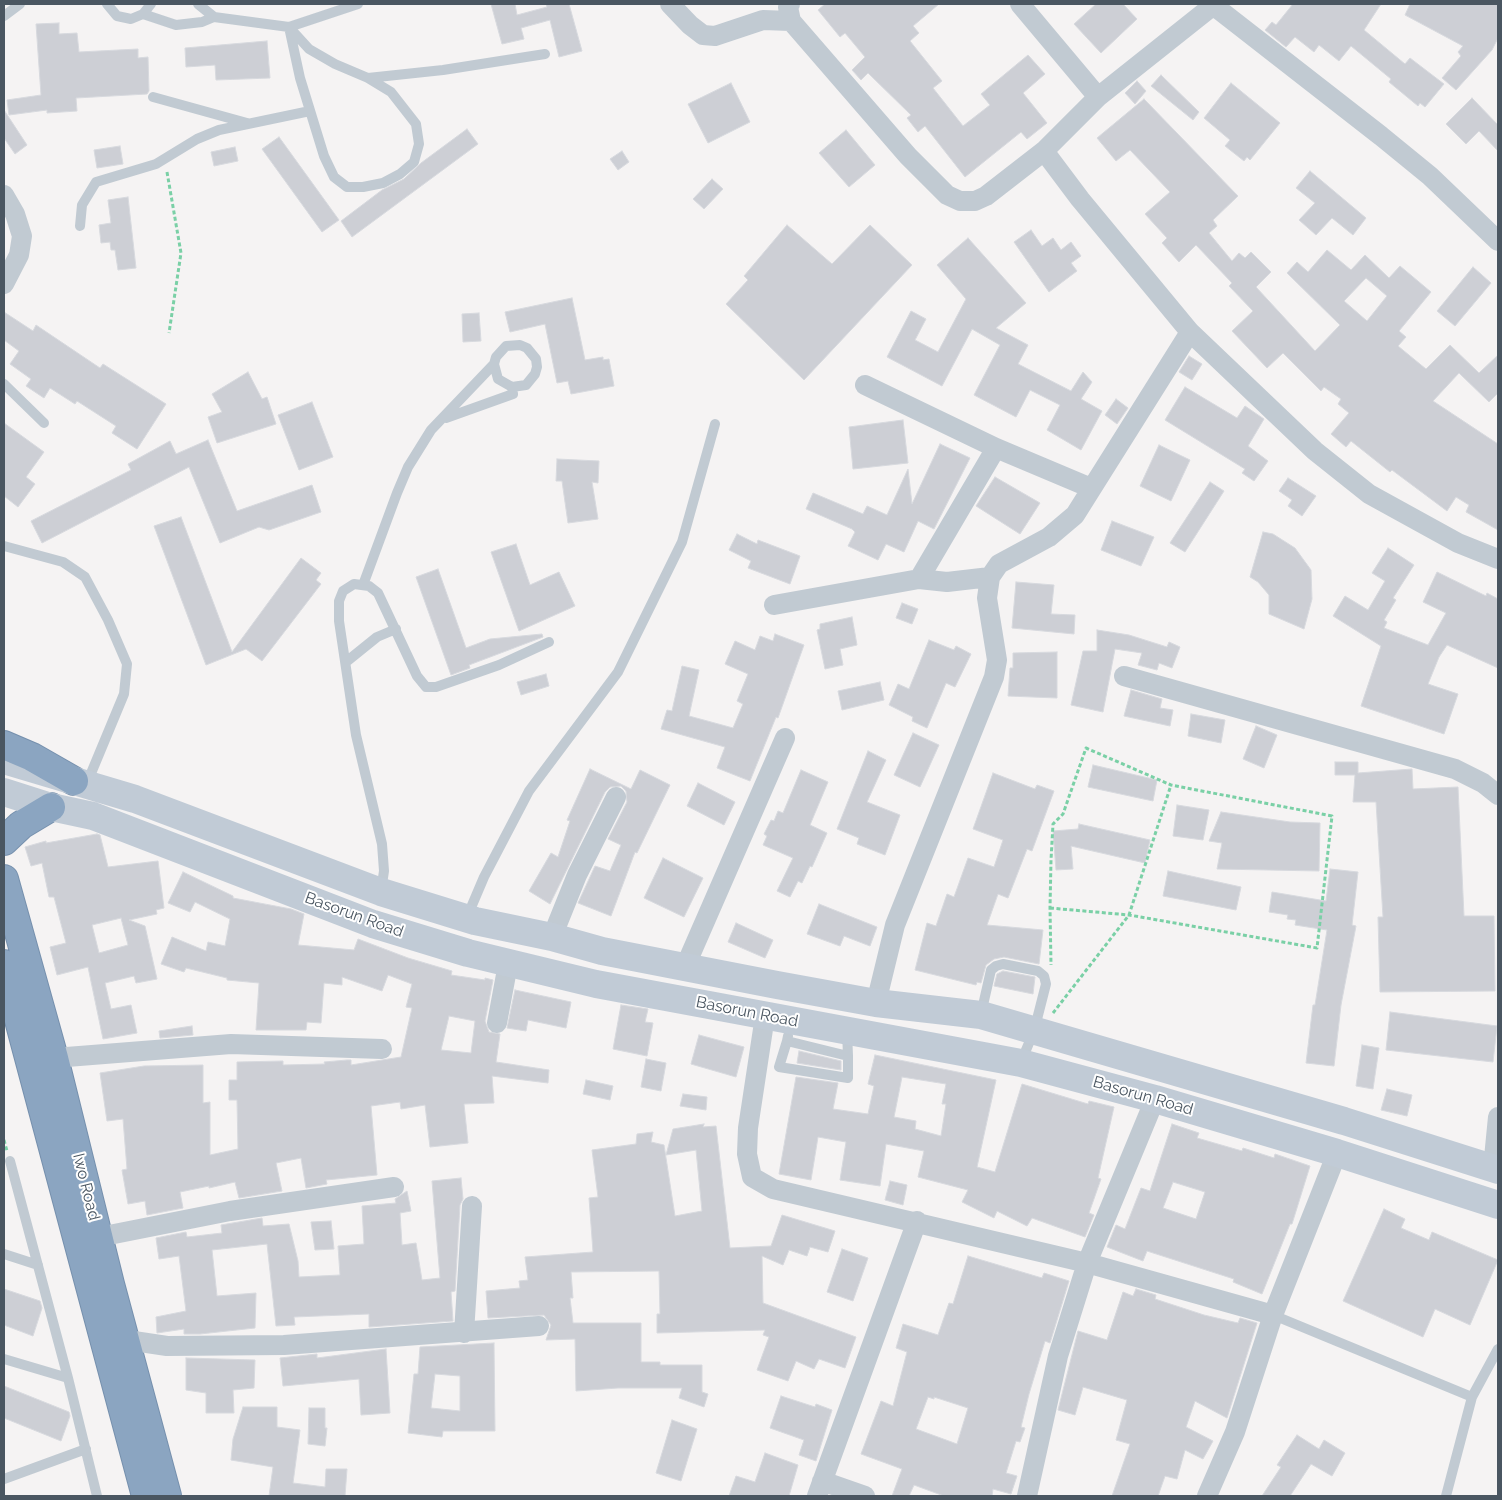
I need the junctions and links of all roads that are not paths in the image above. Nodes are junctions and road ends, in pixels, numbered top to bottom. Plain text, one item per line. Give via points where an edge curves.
1 (20, 4) edge
2 (107, 4) edge
3 (150, 4) edge
4 (198, 4) edge
5 (358, 4) edge
6 (670, 4) edge
7 (1020, 4) edge
8 (1214, 5) edge
9 (790, 12) edge
10 (143, 14) junction
11 (4, 16) edge
12 (214, 16) junction
13 (289, 27) junction
14 (546, 54) dead end
15 (368, 78) junction
16 (153, 97) dead end
17 (1098, 97) junction
18 (310, 111) junction
19 (250, 124) junction
20 (1044, 151) junction
21 (4, 195) edge
22 (80, 226) dead end
23 (1498, 242) edge
24 (4, 284) edge
25 (1190, 332) junction
26 (494, 364) junction
27 (4, 384) edge
28 (865, 384) dead end
29 (512, 387) junction
30 (443, 420) junction
31 (44, 423) dead end
32 (715, 424) dead end
33 (996, 448) junction
34 (1091, 488) junction
35 (4, 546) edge
36 (1498, 558) edge
37 (990, 577) junction
38 (918, 579) junction
39 (363, 585) junction
40 (774, 605) dead end
41 (396, 629) junction
42 (549, 642) dead end
43 (346, 662) junction
44 (1124, 676) dead end
45 (785, 738) dead end
46 (4, 745) edge
47 (4, 760) edge
48 (80, 783) junction
49 (4, 792) edge
50 (1498, 795) edge
51 (616, 797) dead end
52 (52, 807) junction
53 (4, 841) edge
54 (4, 879) edge
55 (381, 892) junction
56 (466, 918) junction
57 (552, 938) junction
58 (602, 951) junction
59 (4, 964) edge
60 (508, 964) junction
61 (685, 967) junction
62 (596, 984) junction
63 (876, 1003) junction
64 (981, 1014) junction
65 (497, 1023) dead end
66 (781, 1026) junction
67 (1045, 1026) junction
68 (848, 1043) junction
69 (382, 1049) dead end
70 (54, 1058) junction
71 (1021, 1063) junction
72 (1155, 1099) junction
73 (1498, 1117) edge
74 (1337, 1153) junction
75 (10, 1161) dead end
76 (1495, 1170) edge
77 (394, 1187) dead end
78 (1498, 1205) edge
79 (472, 1206) dead end
80 (917, 1221) junction
81 (99, 1237) junction
82 (4, 1254) edge
83 (1088, 1263) junction
84 (38, 1265) junction
85 (1273, 1315) junction
86 (539, 1326) dead end
87 (464, 1333) junction
88 (126, 1340) junction
89 (1498, 1350) edge
90 (4, 1359) edge
91 (68, 1378) junction
92 (1472, 1396) junction
93 (86, 1449) junction
94 (4, 1479) edge
95 (819, 1489) edge
96 (97, 1496) edge
97 (146, 1496) edge
98 (167, 1496) edge
99 (865, 1496) edge
100 (1027, 1496) edge
101 (1207, 1496) edge
102 (1446, 1496) edge

1 - 11 lane
2 - 10 lane via 124,18
3 - 10 lane
4 - 12 lane
5 - 13 lane
6 - 9 street via 703,35 715,36
7 - 17 street
8 - 17 street
8 - 23 street via 1430,176
9 - 20 street via 908,156 947,195 960,201 975,201
10 - 12 lane via 176,25 202,22
12 - 13 lane
13 - 15 lane via 309,48
13 - 18 lane
14 - 15 lane
15 - 18 lane via 391,92 416,124 419,144 414,162 400,174 363,188 347,187 334,177
16 - 19 lane
17 - 20 street
18 - 19 lane
19 - 22 lane via 205,135 165,159 96,182 82,205
20 - 25 street
21 - 24 street via 22,236 19,255
25 - 34 street
25 - 36 street via 1315,452 1369,494 1458,542
26 - 29 lane via 498,379
26 - 29 lane via 506,346 520,345 532,353 537,367 531,380 526,385
26 - 30 lane
27 - 31 lane
28 - 33 street
29 - 30 lane via 513,394
30 - 39 lane via 431,430 408,467
32 - 56 lane via 682,542 618,672 530,790
33 - 34 street
33 - 38 street
34 - 37 street via 1074,515 1049,537 999,564
35 - 48 lane via 64,562 85,577 127,664 124,694
37 - 38 street via 947,582
37 - 63 street via 988,598 997,660 994,677 895,925
38 - 40 street
39 - 41 lane via 378,593
39 - 43 lane via 354,584 343,590 339,601
41 - 42 lane via 417,676 426,687 436,687 499,665
41 - 43 lane via 377,637
43 - 55 lane via 356,735 382,844 384,871
44 - 50 street via 1455,769 1483,783
45 - 61 street
46 - 48 highway
47 - 48 main road, Basorun Road
48 - 55 main road, Basorun Road via 135,799
49 - 52 main road, Basorun Road
51 - 57 street via 577,875
52 - 53 highway
52 - 60 main road, Basorun Road via 101,819 373,924
54 - 70 highway, Iwo Road
55 - 56 main road, Basorun Road
56 - 57 main road, Basorun Road
57 - 58 main road, Basorun Road
58 - 61 main road, Basorun Road
58 - 62 main road
59 - 97 highway, Iwo Road
60 - 62 main road, Basorun Road
60 - 65 street
61 - 63 main road, Basorun Road
62 - 66 main road, Basorun Road
63 - 64 main road, Basorun Road
64 - 67 main road, Basorun Road
64 - 67 lane via 991,970 1003,964 1038,971 1044,976
66 - 68 main road, Basorun Road
66 - 68 lane via 779,1067 848,1078
66 - 80 street via 748,1128 747,1154 752,1177 773,1189
67 - 71 lane
67 - 76 main road, Basorun Road
68 - 71 main road, Basorun Road
69 - 70 street via 231,1044
70 - 81 highway, Iwo Road
71 - 72 main road, Basorun Road
72 - 74 main road, Basorun Road
72 - 83 street
73 - 76 street
74 - 78 main road, Basorun Road
74 - 85 street
75 - 84 lane
77 - 81 street via 230,1211
79 - 87 street
80 - 83 street
80 - 95 street
81 - 88 highway, Iwo Road
82 - 84 lane
83 - 85 street
83 - 100 street via 1058,1356
84 - 91 lane
85 - 92 lane
85 - 101 street via 1235,1432
86 - 87 street
87 - 88 street via 284,1345 168,1346
88 - 98 highway, Iwo Road
89 - 92 lane
90 - 91 lane
91 - 93 lane
92 - 102 lane
93 - 94 lane
93 - 96 lane
95 - 99 street

